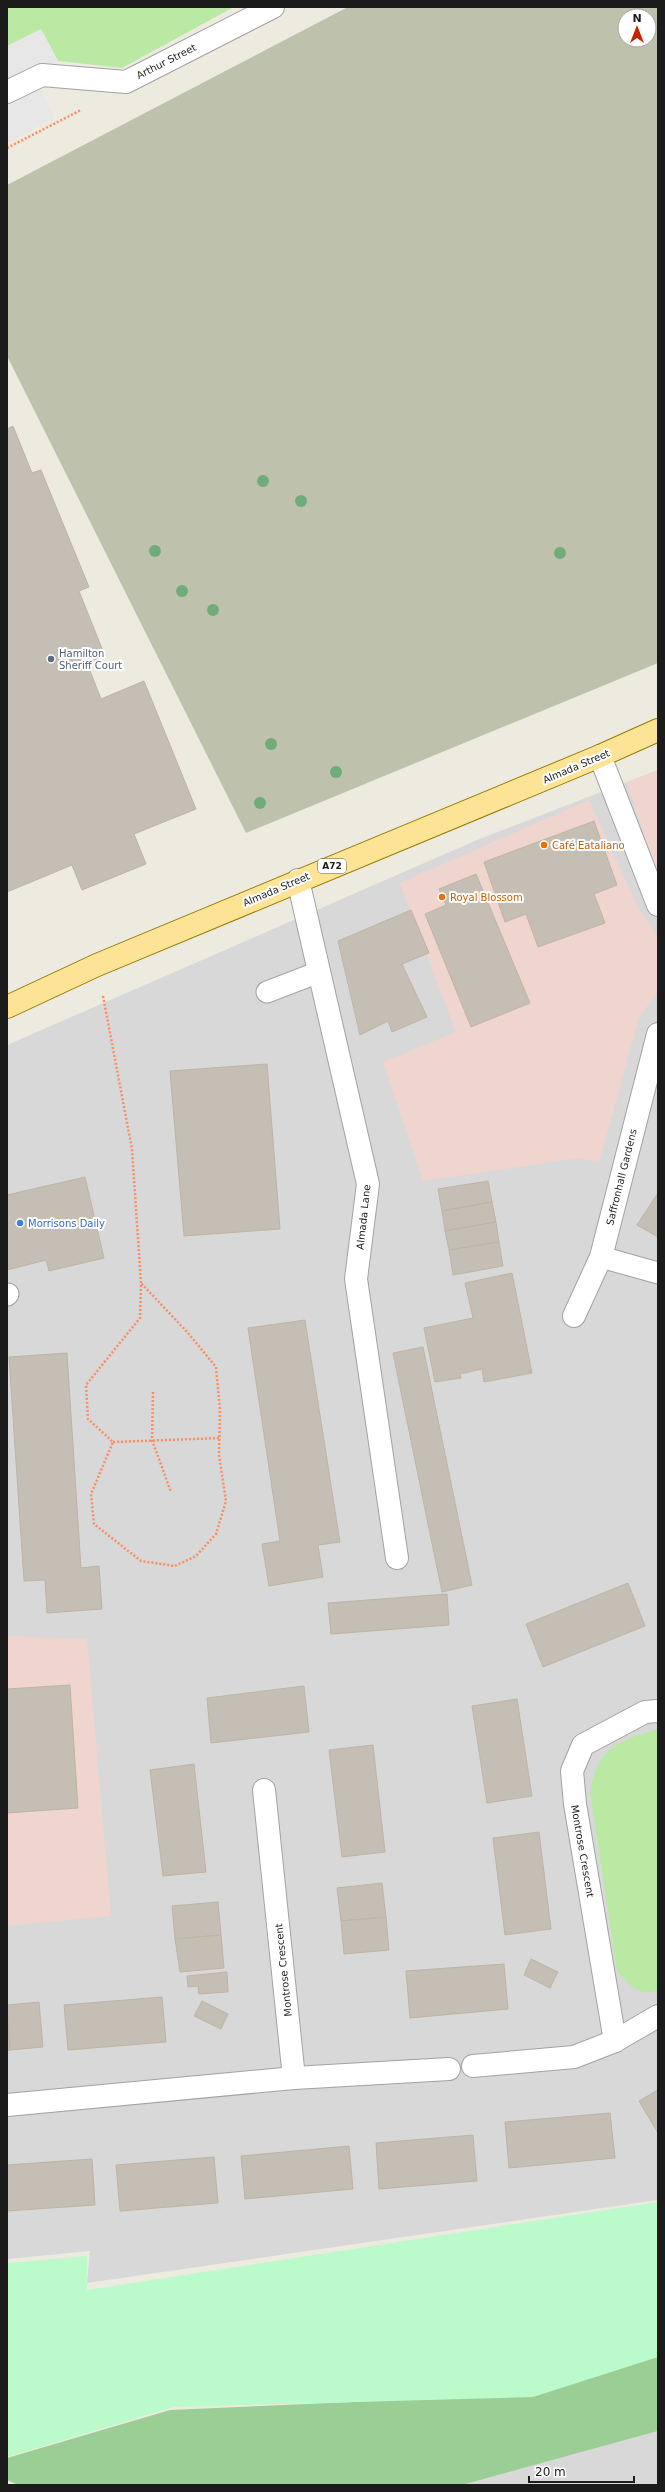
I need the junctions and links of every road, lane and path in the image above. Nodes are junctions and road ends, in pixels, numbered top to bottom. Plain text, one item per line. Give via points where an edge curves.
1 (273, 7) edge
2 (7, 92) edge
3 (87, 106) dead end
4 (7, 148) edge
5 (658, 730) edge
6 (600, 756) junction
7 (298, 880) junction
8 (658, 905) edge
9 (96, 965) junction
10 (319, 972) junction
11 (267, 992) dead end
12 (7, 1007) edge
13 (658, 1034) edge
14 (600, 1257) junction
15 (658, 1273) edge
16 (141, 1283) junction
17 (574, 1316) dead end
18 (153, 1392) dead end
19 (220, 1438) junction
20 (152, 1440) junction
21 (113, 1442) junction
22 (171, 1492) dead end
23 (397, 1558) dead end
24 (658, 1711) edge
25 (264, 1790) dead end
26 (658, 2016) edge
27 (615, 2041) junction
28 (473, 2066) dead end
29 (449, 2069) dead end
30 (294, 2078) junction
31 (7, 2105) edge

1 - 2 street, Arthur Street via 126,82 42,75
3 - 4 path
5 - 6 main road, Almada Street / A72
6 - 7 main road, Almada Street / A72
6 - 8 street
7 - 9 main road, Almada Street / A72
7 - 10 street, Almada Lane
9 - 12 main road, Almada Street / A72
9 - 16 path via 132,1148
10 - 11 lane
10 - 23 street, Almada Lane via 368,1184 356,1279
13 - 14 street, Saffronhall Gardens
14 - 15 lane
14 - 17 street, Saffronhall Gardens
16 - 19 path via 188,1332 216,1366
16 - 21 path via 140,1318 86,1385 88,1419
18 - 20 path
19 - 20 path
19 - 21 path via 219,1455 226,1501 216,1534 196,1556 176,1566 141,1561 94,1524 91,1494
20 - 21 path
20 - 22 path
24 - 27 street, Montrose Crescent via 645,1712 583,1744 572,1771 575,1804
25 - 30 street, Montrose Crescent
26 - 27 street
27 - 28 street via 574,2058
29 - 30 street
30 - 31 street

